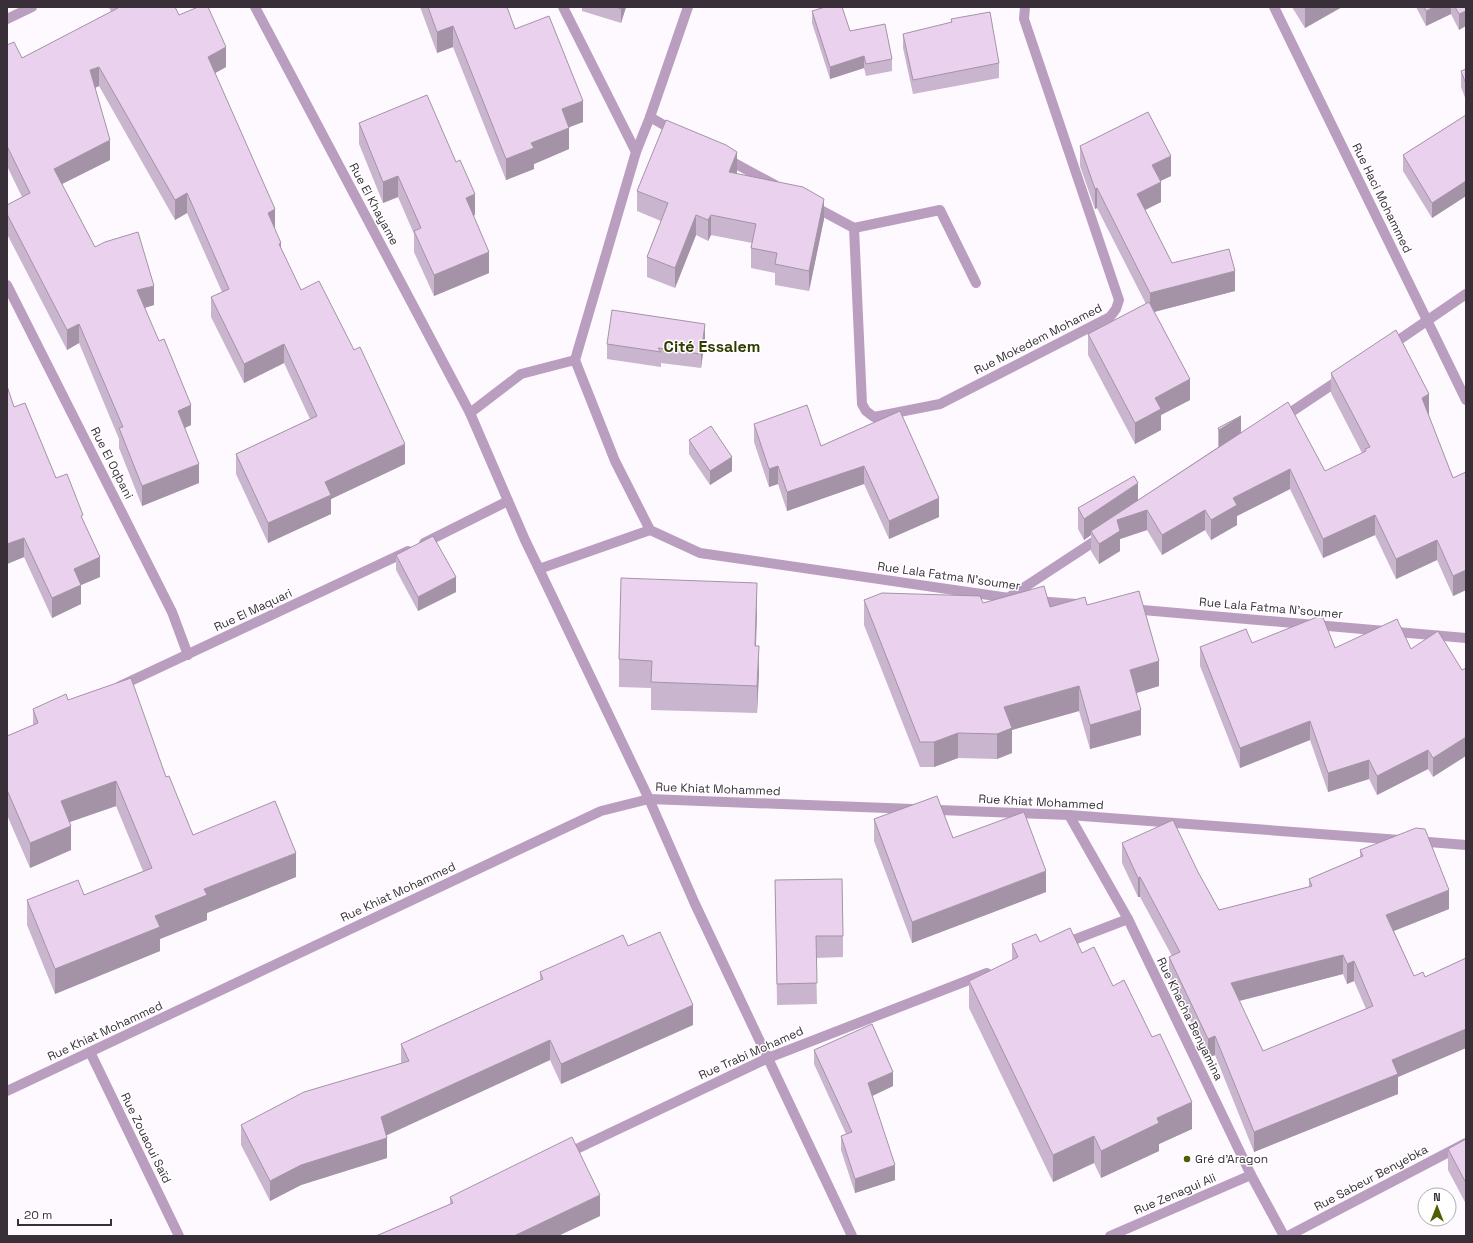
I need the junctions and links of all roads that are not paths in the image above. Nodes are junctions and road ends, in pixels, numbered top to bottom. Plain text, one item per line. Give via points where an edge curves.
1 (32, 7) edge
2 (255, 7) edge
3 (563, 7) edge
4 (688, 7) edge
5 (1025, 7) edge
6 (1274, 7) edge
7 (7, 19) edge
8 (650, 117) junction
9 (685, 136) edge
10 (636, 152) junction
11 (713, 152) edge
12 (784, 190) edge
13 (804, 201) edge
14 (854, 228) junction
15 (976, 282) dead end
16 (7, 285) edge
17 (1466, 294) edge
18 (1428, 321) junction
19 (1381, 352) edge
20 (575, 360) junction
21 (1348, 374) edge
22 (1466, 400) edge
23 (470, 414) junction
24 (1274, 422) edge
25 (508, 501) junction
26 (650, 530) junction
27 (1108, 532) edge
28 (539, 569) junction
29 (1008, 598) junction
30 (1087, 605) edge
31 (1118, 608) edge
32 (1466, 638) edge
33 (188, 655) junction
34 (109, 692) edge
35 (649, 799) junction
36 (1069, 815) junction
37 (1466, 845) edge
38 (1128, 919) junction
39 (1055, 947) edge
40 (996, 970) edge
41 (90, 1052) junction
42 (768, 1058) junction
43 (7, 1091) edge
44 (1466, 1143) edge
45 (560, 1157) edge
46 (1251, 1176) junction
47 (179, 1236) edge
48 (852, 1236) edge
49 (1110, 1236) edge
50 (1284, 1236) edge
51 (1288, 1236) edge

1 - 7 street
2 - 23 street, Rue El Khayame
3 - 10 street
4 - 8 street
5 - 14 street, Rue Mokedem Mohamed via 1024,18 1119,300 1110,317 940,404 874,417 862,404
6 - 18 street, Rue Haci Mohammed
8 - 9 street
8 - 10 street
10 - 20 street
11 - 12 street
13 - 14 street
14 - 15 street via 940,210
16 - 33 street, Rue El Oqbani via 172,612
17 - 18 street
18 - 19 street
18 - 22 street, Rue Haci Mohammed
20 - 23 street via 521,374
20 - 26 street via 615,461
21 - 24 street
23 - 25 street, Rue El Khayame
25 - 28 street, Rue El Khayame
25 - 33 street, Rue El Maquari via 442,535
26 - 28 street
26 - 29 street, Rue Lala Fatma N'soumer via 700,553
27 - 29 street
28 - 35 street, Rue El Khayame
29 - 30 street, Rue Lala Fatma N'soumer
31 - 32 street, Rue Lala Fatma N'soumer
33 - 34 street, Rue El Maquari
35 - 36 street, Rue Khiat Mohammed
35 - 41 street, Rue Khiat Mohammed via 601,810
35 - 42 street, Rue El Khayame via 695,904
36 - 37 street, Rue Khiat Mohammed
36 - 38 street, Rue Khacha Benyamina
38 - 39 street
38 - 46 street, Rue Khacha Benyamina
40 - 42 street, Rue Trabi Mohamed
41 - 43 street, Rue Khiat Mohammed
41 - 47 street, Rue Zouaoui Saïd
42 - 45 street, Rue Trabi Mohamed
42 - 48 street, Rue El Khayame
44 - 51 street, Rue Sabeur Benyebka
46 - 49 street, Rue Zenagui Ali
46 - 50 street, Rue Khacha Benyamina

